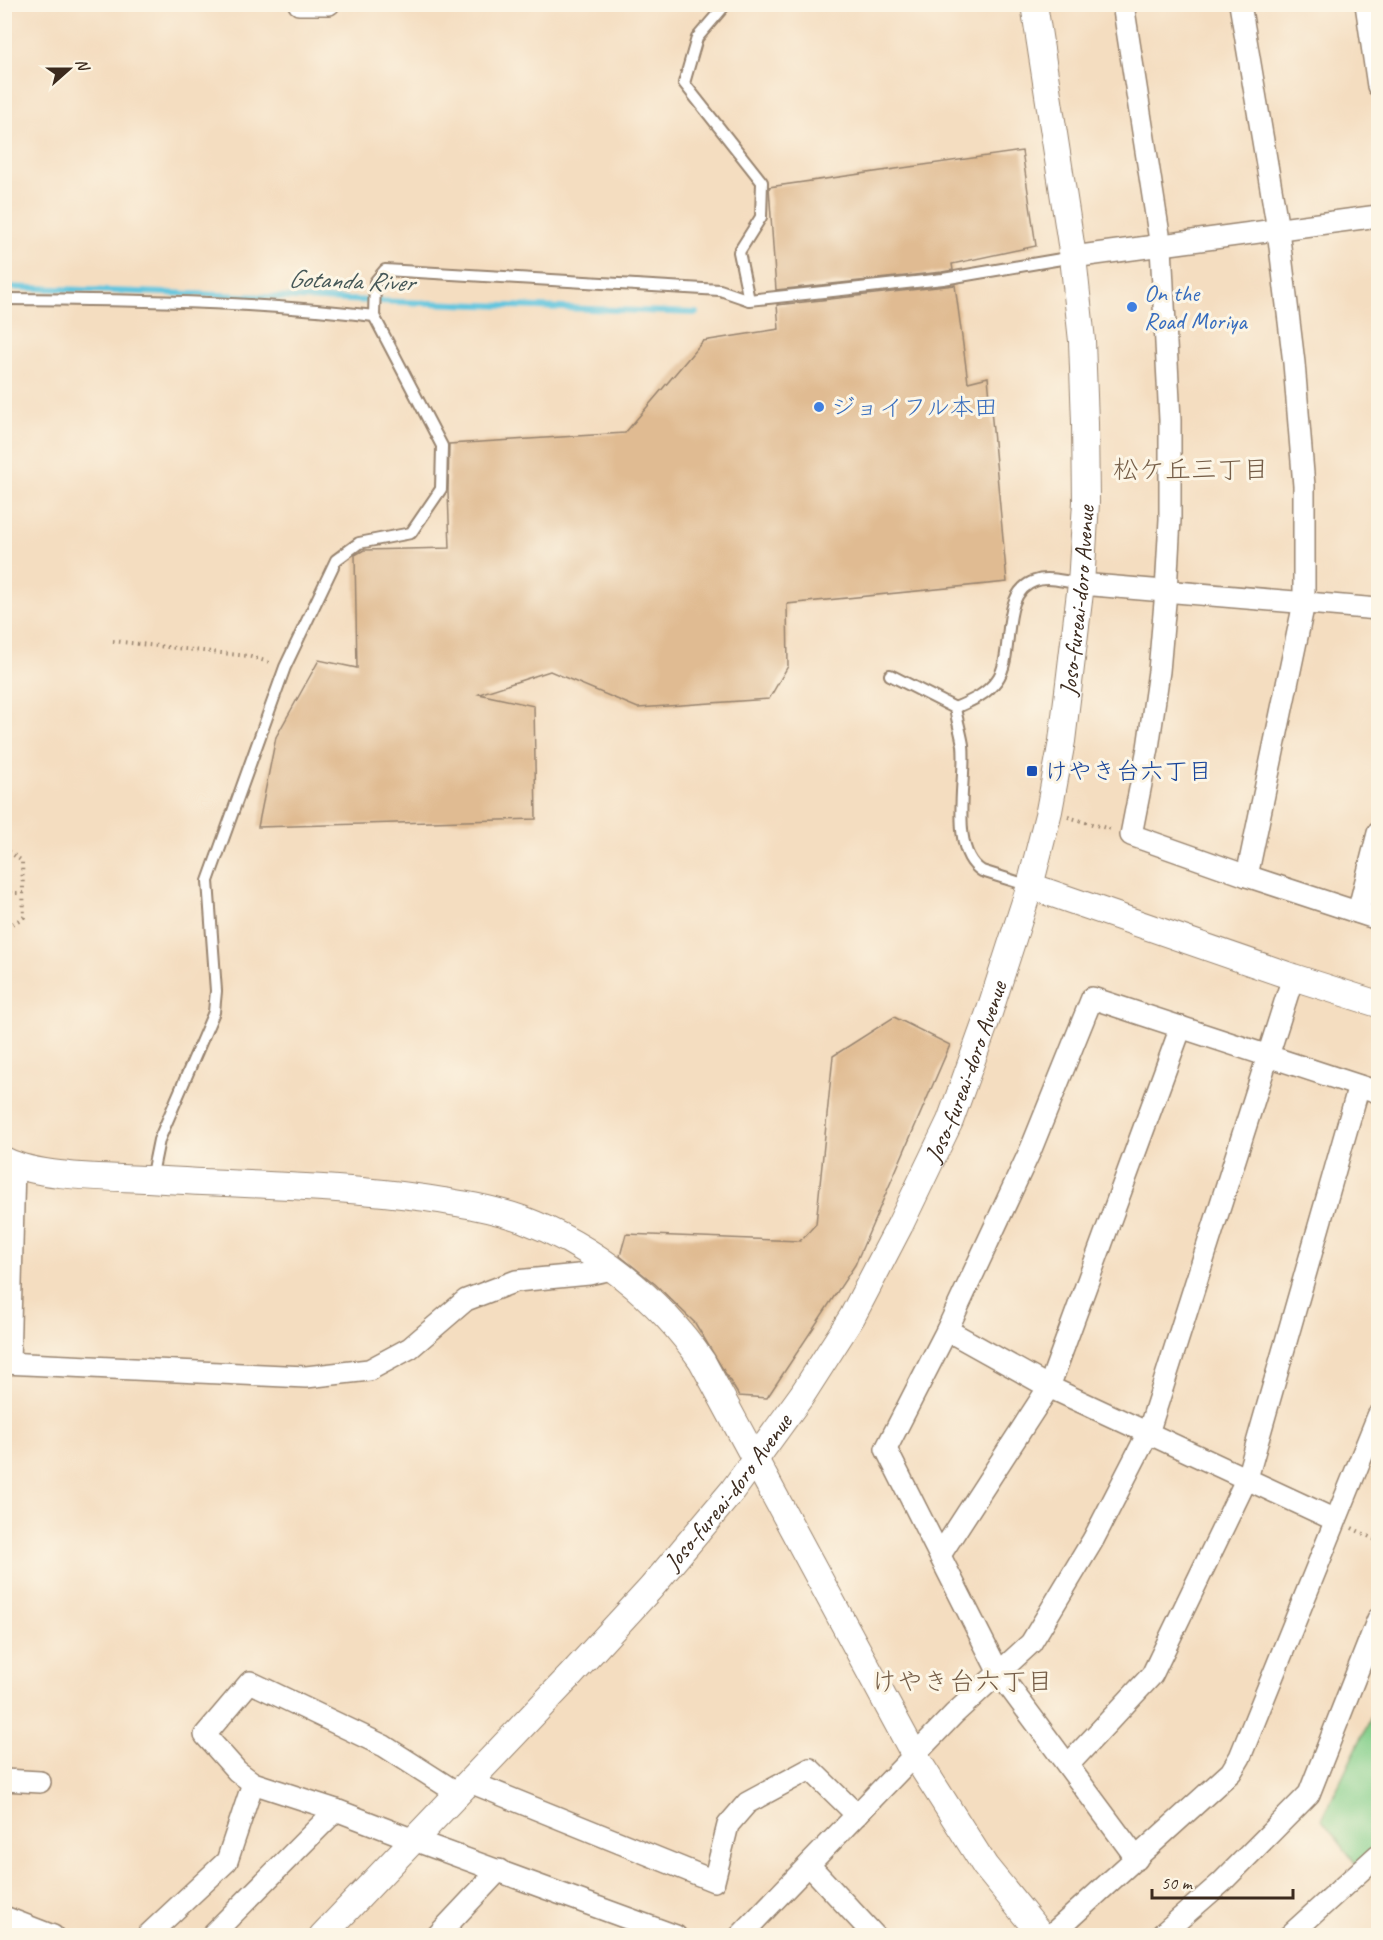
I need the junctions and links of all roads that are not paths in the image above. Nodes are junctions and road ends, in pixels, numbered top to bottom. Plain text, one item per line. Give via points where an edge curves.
1 (299, 4) edge
2 (329, 4) edge
3 (726, 4) edge
4 (1034, 4) edge
5 (1123, 4) edge
6 (1240, 4) edge
7 (1366, 4) edge
8 (1378, 86) edge
9 (1378, 216) edge
10 (1278, 230) junction
11 (1161, 247) junction
12 (1073, 257) junction
13 (4, 299) edge
14 (749, 300) junction
15 (374, 316) junction
16 (1081, 584) junction
17 (1166, 591) junction
18 (1304, 603) junction
19 (1378, 609) edge
20 (891, 675) dead end
21 (955, 708) junction
22 (1378, 833) edge
23 (1247, 876) junction
24 (1030, 886) junction
25 (1358, 912) junction
26 (1378, 919) edge
27 (1293, 977) junction
28 (1378, 1004) edge
29 (1181, 1027) junction
30 (1267, 1055) junction
31 (1369, 1089) edge
32 (9, 1162) edge
33 (151, 1179) junction
34 (612, 1269) junction
35 (947, 1330) junction
36 (7, 1363) edge
37 (1049, 1387) junction
38 (1378, 1416) edge
39 (1148, 1433) junction
40 (756, 1461) junction
41 (1247, 1478) junction
42 (1335, 1520) junction
43 (940, 1555) junction
44 (1378, 1619) edge
45 (999, 1673) junction
46 (915, 1756) junction
47 (1068, 1765) junction
48 (4, 1780) edge
49 (40, 1782) dead end
50 (253, 1783) junction
51 (464, 1788) junction
52 (336, 1810) junction
53 (857, 1815) junction
54 (414, 1840) junction
55 (1378, 1855) edge
56 (1137, 1859) junction
57 (808, 1865) junction
58 (499, 1870) junction
59 (4, 1917) edge
60 (53, 1935) edge
61 (147, 1935) edge
62 (210, 1935) edge
63 (322, 1935) edge
64 (436, 1935) edge
65 (676, 1935) edge
66 (740, 1935) edge
67 (875, 1935) edge
68 (1042, 1935) edge
69 (1050, 1935) edge
70 (1160, 1935) edge
71 (1289, 1935) edge

1 - 2 street
3 - 14 lane via 698,38 684,83 762,182 761,217 739,252
4 - 12 street, Joso-fureai-doro Avenue
5 - 11 street
6 - 10 street
7 - 8 street
9 - 10 street
10 - 11 street
10 - 18 street via 1304,486
11 - 12 street
11 - 17 street via 1170,420
12 - 14 lane via 943,279
12 - 16 street, Joso-fureai-doro Avenue via 1085,423
13 - 15 lane via 316,309
14 - 15 lane via 720,290 385,270 375,282
15 - 33 lane via 442,446 441,489 411,532 359,543 336,560 285,667 208,881 214,1012 159,1140
16 - 17 street
16 - 21 lane via 1045,579 1035,580 1020,590 998,679 985,694
16 - 24 street, Joso-fureai-doro Avenue via 1067,706 1049,811
17 - 18 street
17 - 23 street via 1148,748 1131,835
18 - 19 street
18 - 23 street
20 - 21 lane
21 - 24 lane via 963,746 963,844 976,867
22 - 25 street
23 - 25 street
24 - 27 street
24 - 40 street, Joso-fureai-doro Avenue via 950,1121 852,1317
25 - 26 street
27 - 28 street
27 - 30 street
29 - 30 street
29 - 35 street via 1092,998 1031,1149
29 - 37 street
30 - 31 street
30 - 39 street
31 - 41 street
32 - 33 street via 52,1172
32 - 36 street
33 - 34 street via 387,1193 479,1207 522,1219 566,1238
34 - 36 street via 516,1281 466,1300 410,1348 369,1370 306,1377
34 - 40 street via 662,1310 689,1342
35 - 37 street
35 - 43 street via 886,1449
37 - 39 street
37 - 43 street
38 - 42 street
39 - 41 street
39 - 45 street via 1093,1540 1031,1643
40 - 46 street
40 - 51 street, Joso-fureai-doro Avenue via 651,1588
41 - 42 street
41 - 47 street via 1152,1675
42 - 56 street via 1240,1757 1231,1772
43 - 45 street
44 - 70 street via 1309,1794 1222,1882
45 - 46 street
45 - 47 street
46 - 53 street
46 - 68 street via 985,1866
47 - 56 street
48 - 49 street
50 - 51 street via 204,1735 250,1682
50 - 52 street
50 - 61 street via 227,1861
51 - 53 street via 714,1881 728,1825 747,1803 810,1769
51 - 54 street, Joso-fureai-doro Avenue
52 - 54 street
52 - 62 street
53 - 57 street
54 - 58 street
54 - 63 street, Joso-fureai-doro Avenue
55 - 71 street
56 - 69 street
57 - 66 street
57 - 67 street
58 - 64 street
58 - 65 street
59 - 60 street

